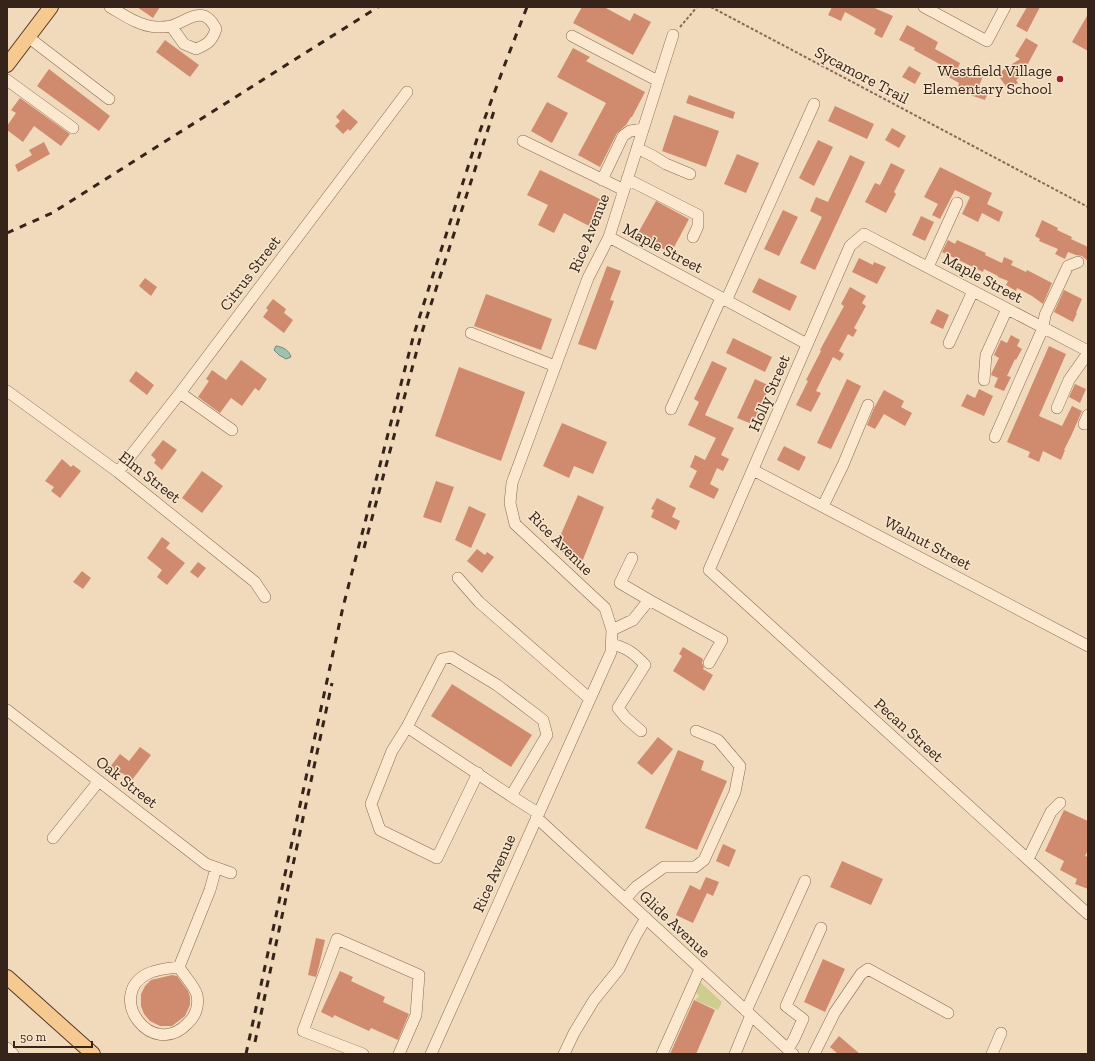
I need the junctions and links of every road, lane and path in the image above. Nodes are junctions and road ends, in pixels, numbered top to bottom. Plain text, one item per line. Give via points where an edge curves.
1 (51, 7) edge
2 (110, 7) edge
3 (697, 7) edge
4 (711, 7) edge
5 (924, 7) edge
6 (1005, 7) edge
7 (171, 26) dead end
8 (673, 35) joint
9 (572, 36) dead end
10 (28, 37) junction
11 (7, 64) edge
12 (7, 80) edge
13 (658, 81) junction
14 (407, 92) dead end
15 (109, 99) dead end
16 (814, 104) dead end
17 (73, 128) dead end
18 (643, 129) junction
19 (523, 141) dead end
20 (637, 148) junction
21 (690, 174) dead end
22 (627, 179) junction
23 (602, 180) junction
24 (624, 190) junction
25 (957, 203) dead end
26 (1088, 207) edge
27 (864, 234) joint
28 (608, 237) junction
29 (693, 237) dead end
30 (1078, 262) dead end
31 (928, 268) junction
32 (973, 291) junction
33 (724, 299) junction
34 (1007, 309) junction
35 (1043, 328) junction
36 (471, 333) dead end
37 (949, 343) dead end
38 (807, 344) junction
39 (1088, 352) edge
40 (555, 366) junction
41 (984, 380) dead end
42 (7, 391) edge
43 (180, 393) junction
44 (868, 405) dead end
45 (1057, 408) dead end
46 (671, 409) dead end
47 (232, 430) dead end
48 (995, 437) dead end
49 (753, 470) junction
50 (118, 472) junction
51 (823, 506) junction
52 (632, 558) dead end
53 (709, 570) joint
54 (458, 578) dead end
55 (265, 597) dead end
56 (649, 600) junction
57 (612, 630) junction
58 (612, 644) junction
59 (1088, 646) edge
60 (709, 663) dead end
61 (590, 699) junction
62 (7, 710) edge
63 (408, 728) junction
64 (641, 731) dead end
65 (696, 731) dead end
66 (478, 773) junction
67 (99, 781) junction
68 (511, 796) junction
69 (1060, 803) dead end
70 (537, 815) junction
71 (53, 838) dead end
72 (1028, 860) junction
73 (216, 868) junction
74 (231, 873) dead end
75 (805, 881) dead end
76 (625, 899) junction
77 (1088, 914) edge
78 (646, 918) junction
79 (821, 928) dead end
80 (179, 966) junction
81 (700, 969) junction
82 (7, 977) edge
83 (748, 1013) junction
84 (948, 1013) dead end
85 (1001, 1033) dead end
86 (7, 1048) edge
87 (346, 1051) edge
88 (790, 1051) edge
89 (13, 1054) edge
90 (93, 1054) edge
91 (363, 1054) edge
92 (398, 1054) edge
93 (431, 1054) edge
94 (564, 1054) edge
95 (662, 1054) edge
96 (734, 1054) edge
97 (814, 1054) edge
98 (992, 1054) edge

1 - 10 main road
2 - 7 street via 141,24 155,27
3 - 8 path
4 - 26 path, Sycamore Trail
5 - 6 street via 987,41
8 - 13 street, Rice Avenue
9 - 13 street
10 - 11 main road
10 - 15 street
12 - 17 street
13 - 18 street, Rice Avenue
14 - 43 street, Citrus Street
16 - 33 street
18 - 20 street, Rice Avenue
18 - 23 street via 630,131 623,136
19 - 23 street
20 - 21 street
20 - 22 street, Rice Avenue
22 - 24 street, Rice Avenue
22 - 29 street via 698,215 698,226
23 - 24 street
24 - 28 street, Rice Avenue
25 - 31 street
27 - 31 street, Maple Street
27 - 38 street, Holly Street via 850,246
28 - 33 street, Maple Street
28 - 40 street, Rice Avenue via 588,278
30 - 35 street via 1068,266 1045,315
31 - 32 street, Maple Street
32 - 34 street, Maple Street
32 - 37 street
33 - 38 street, Maple Street
33 - 46 street
34 - 35 street, Maple Street
34 - 41 street via 986,355
35 - 39 street, Maple Street
35 - 48 street
36 - 40 street
38 - 49 street, Holly Street
39 - 45 street via 1069,380
40 - 57 street, Rice Avenue via 512,484 510,503 516,524 605,608
42 - 50 street, Elm Street
43 - 47 street
43 - 50 street, Citrus Street
44 - 51 street
49 - 51 street, Walnut Street
49 - 53 street, Holly Street
50 - 55 street, Elm Street via 255,582
51 - 59 street, Walnut Street
52 - 56 street via 620,583
53 - 72 street, Pecan Street
54 - 61 street via 479,602
56 - 57 street via 633,620
56 - 60 street via 722,640
57 - 58 street, Rice Avenue
58 - 61 street, Rice Avenue via 611,652
58 - 64 street via 634,653 645,665 618,708
61 - 70 street, Rice Avenue
62 - 67 street, Oak Street
63 - 66 street, Glide Avenue
63 - 66 street via 392,751 371,804 380,830 437,858
63 - 68 street via 442,659 451,657 497,685 543,720 547,735
65 - 76 street via 718,740 740,766 735,792 704,860 695,867 664,867 636,887
66 - 68 street, Glide Avenue
67 - 71 street
67 - 73 street, Oak Street via 206,864
68 - 70 street, Glide Avenue
69 - 72 street via 1050,812
70 - 76 street, Glide Avenue
70 - 93 street, Rice Avenue
72 - 77 street, Pecan Street
73 - 74 street, Oak Street
73 - 80 street via 210,890
75 - 83 street
76 - 78 street, Glide Avenue
78 - 81 street, Glide Avenue
78 - 94 street via 619,969 594,1000
79 - 88 street via 786,1006 804,1019
80 - 80 street via 197,996 194,1017 175,1033 153,1033 142,1026 136,1018 131,1002 132,990 147,974
81 - 83 street, Glide Avenue
81 - 95 street
82 - 90 main road
83 - 88 street, Glide Avenue
83 - 96 street
84 - 97 street via 868,969 861,974 835,1012
85 - 98 street
86 - 89 street
87 - 91 street
87 - 92 street via 303,1031 337,939 419,975 416,1015

